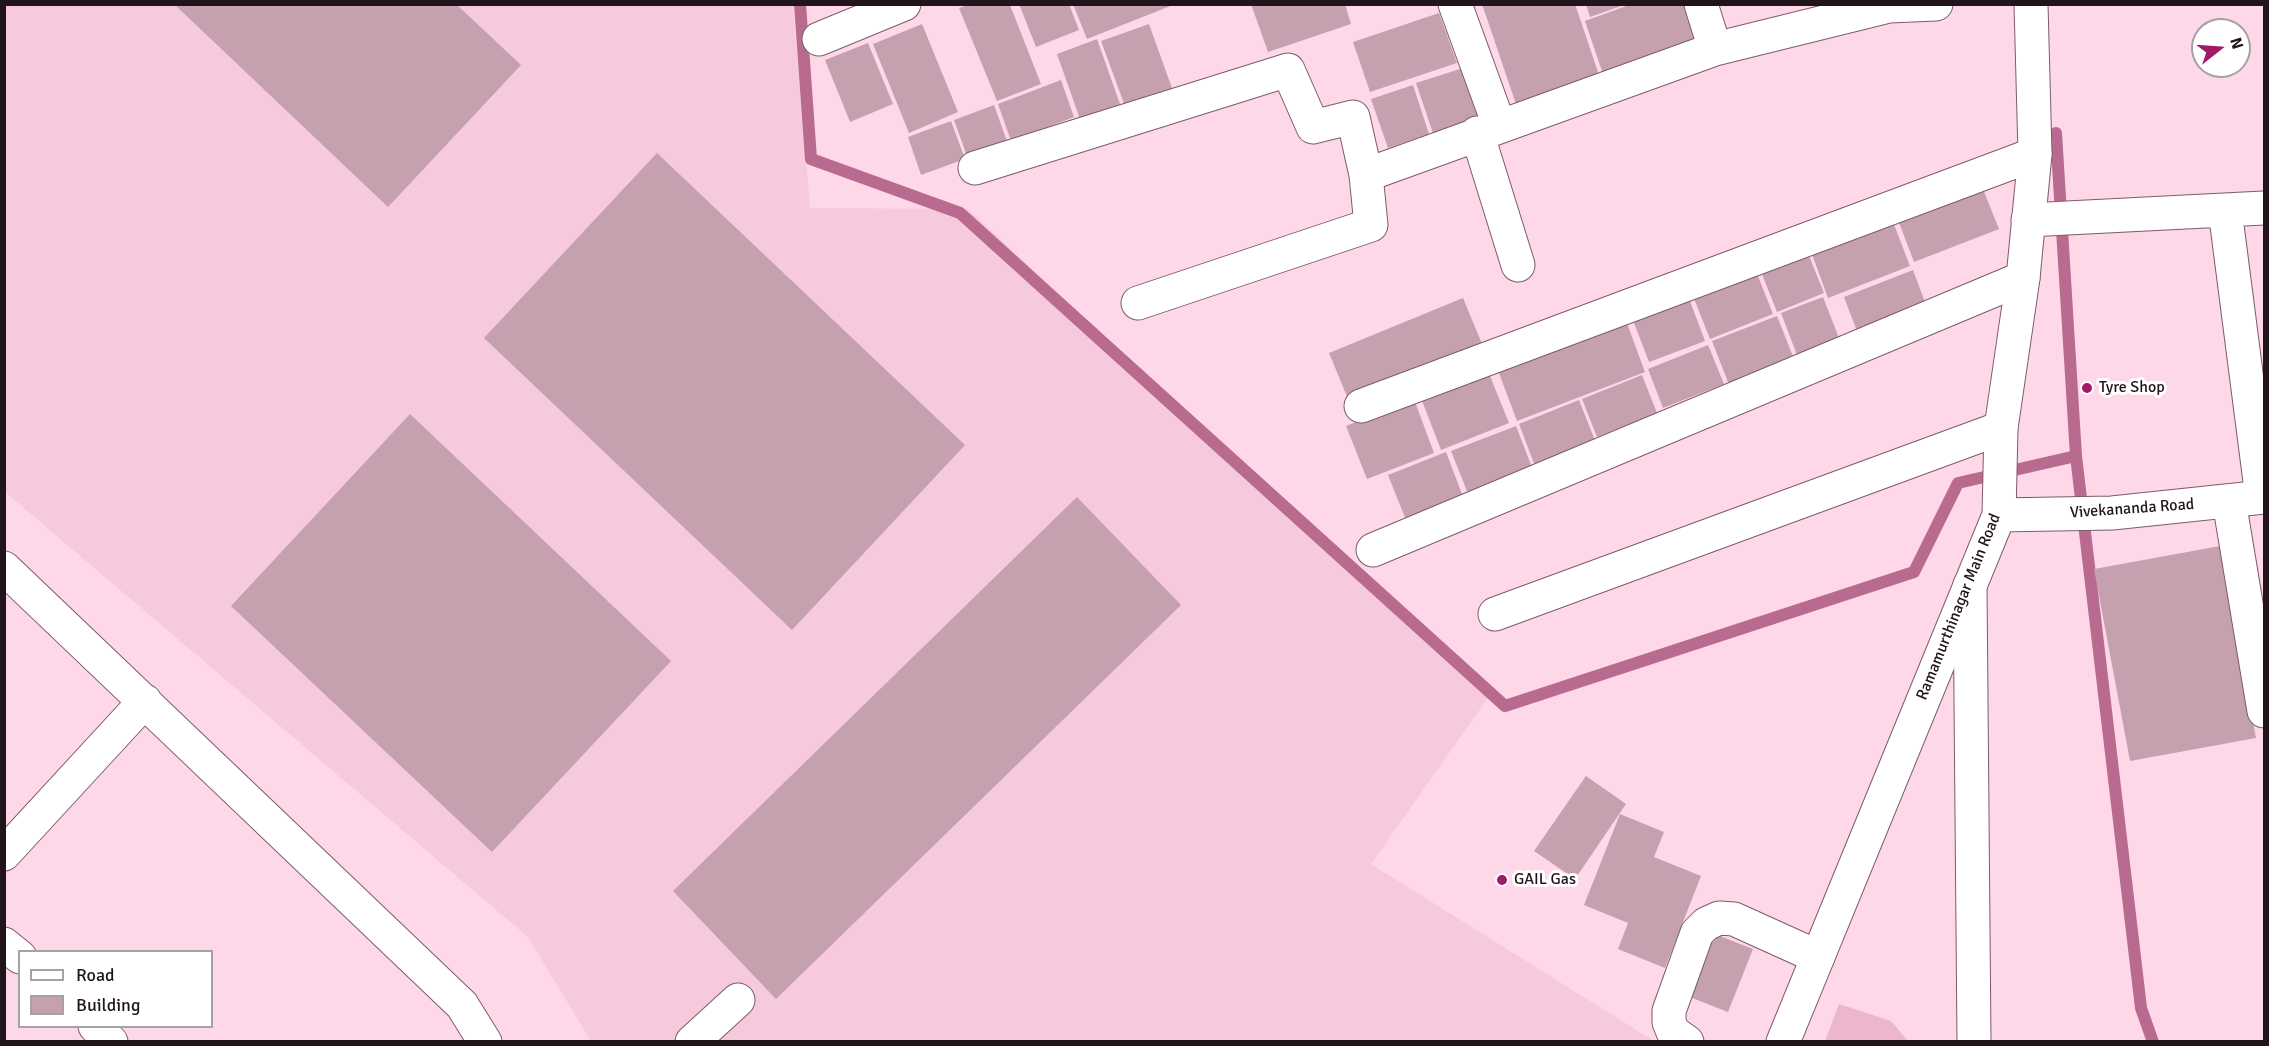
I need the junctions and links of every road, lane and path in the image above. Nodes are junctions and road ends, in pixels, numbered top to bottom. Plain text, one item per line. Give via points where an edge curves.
1 (904, 4) edge
2 (1455, 4) edge
3 (1701, 4) edge
4 (1936, 4) edge
5 (2031, 4) edge
6 (1889, 5) edge
7 (819, 39) dead end
8 (1715, 49) junction
9 (1488, 129) junction
10 (2035, 154) junction
11 (975, 168) dead end
12 (1366, 175) junction
13 (2265, 208) edge
14 (2225, 210) junction
15 (2028, 220) junction
16 (1518, 265) dead end
17 (2023, 278) junction
18 (1138, 303) dead end
19 (1361, 406) dead end
20 (2001, 428) junction
21 (2263, 497) edge
22 (2229, 501) junction
23 (1999, 515) junction
24 (1373, 550) dead end
25 (4, 568) edge
26 (1970, 585) junction
27 (1495, 614) dead end
28 (146, 701) junction
29 (2265, 711) edge
30 (4, 854) edge
31 (4, 944) edge
32 (18, 955) edge
33 (1818, 957) junction
34 (738, 1000) dead end
35 (97, 1028) edge
36 (111, 1041) edge
37 (485, 1041) edge
38 (692, 1041) edge
39 (1687, 1041) edge
40 (1783, 1041) edge
41 (1974, 1041) edge

1 - 7 street
2 - 9 street
3 - 8 street
4 - 6 street
5 - 10 street, Ramamurthinagar Main Road
6 - 8 street
8 - 9 street
9 - 12 street
9 - 16 street
10 - 15 street, Ramamurthinagar Main Road
10 - 19 street
11 - 12 street via 1288,70 1313,127 1353,117
12 - 18 street via 1371,225
13 - 14 street
14 - 15 street
14 - 21 street
15 - 17 street, Ramamurthinagar Main Road
17 - 20 street, Ramamurthinagar Main Road
17 - 24 street
20 - 23 street, Ramamurthinagar Main Road
20 - 27 street
21 - 22 street, Vivekananda Road
22 - 23 street, Vivekananda Road via 2112,513
22 - 29 street
23 - 26 street, Ramamurthinagar Main Road
25 - 28 street
26 - 33 street, Ramamurthinagar Main Road
26 - 41 street
28 - 30 street
28 - 37 street via 462,1005
31 - 32 street
33 - 39 street via 1734,919 1719,918 1706,924 1697,933 1669,1011 1673,1032
33 - 40 street, Ramamurthinagar Main Road
34 - 38 street
35 - 36 street

